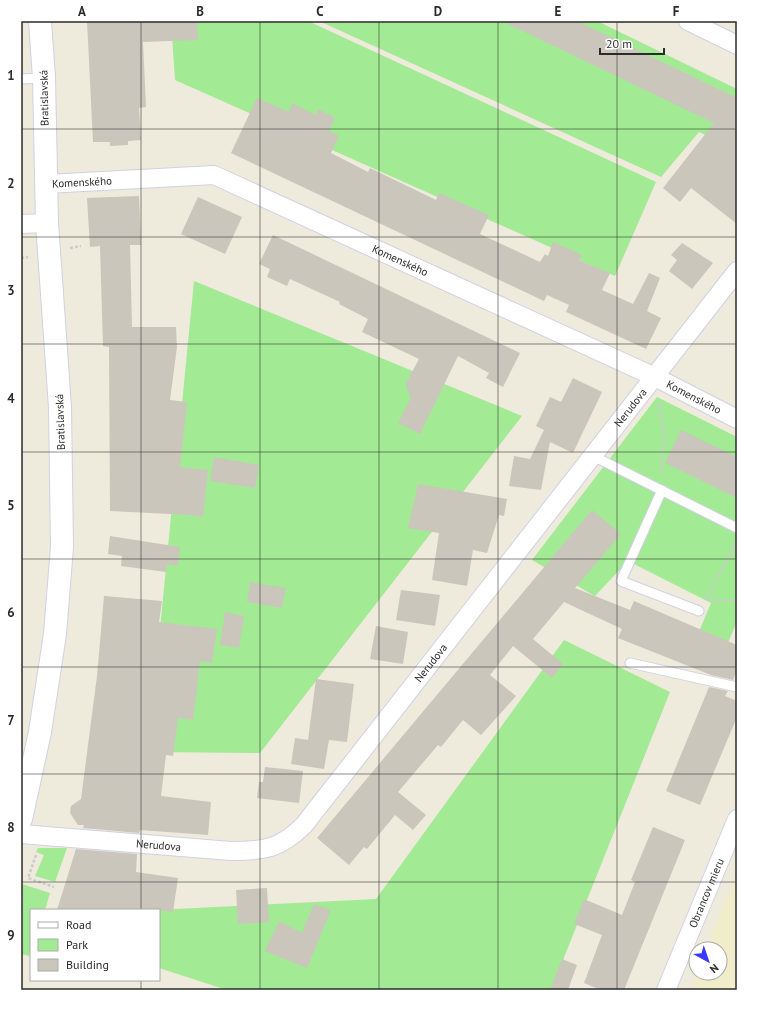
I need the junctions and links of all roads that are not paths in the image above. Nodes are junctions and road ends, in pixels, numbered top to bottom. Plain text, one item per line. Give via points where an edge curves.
1 (40, 21) edge
2 (688, 21) edge
3 (737, 45) edge
4 (44, 78) junction
5 (21, 79) edge
6 (46, 184) junction
7 (47, 223) junction
8 (21, 224) edge
9 (737, 271) edge
10 (655, 377) junction
11 (737, 419) edge
12 (593, 456) junction
13 (666, 492) junction
14 (737, 528) edge
15 (699, 611) dead end
16 (630, 663) dead end
17 (737, 687) edge
18 (737, 819) edge
19 (21, 820) edge
20 (21, 834) edge
21 (666, 990) edge

1 - 4 main road, Bratislavská
2 - 3 street
4 - 5 lane
4 - 6 main road, Bratislavská
6 - 7 main road, Bratislavská
6 - 10 street, Komenského via 214,175
7 - 8 street
7 - 19 main road, Bratislavská via 60,407 62,547 55,634 40,732
9 - 10 street, Nerudova
10 - 11 street, Komenského
10 - 12 street, Nerudova
12 - 13 lane
12 - 20 street, Nerudova via 304,825 282,843 254,851 231,851
13 - 14 lane
13 - 15 lane via 621,581
16 - 17 lane
18 - 21 street, Obrancov mieru

